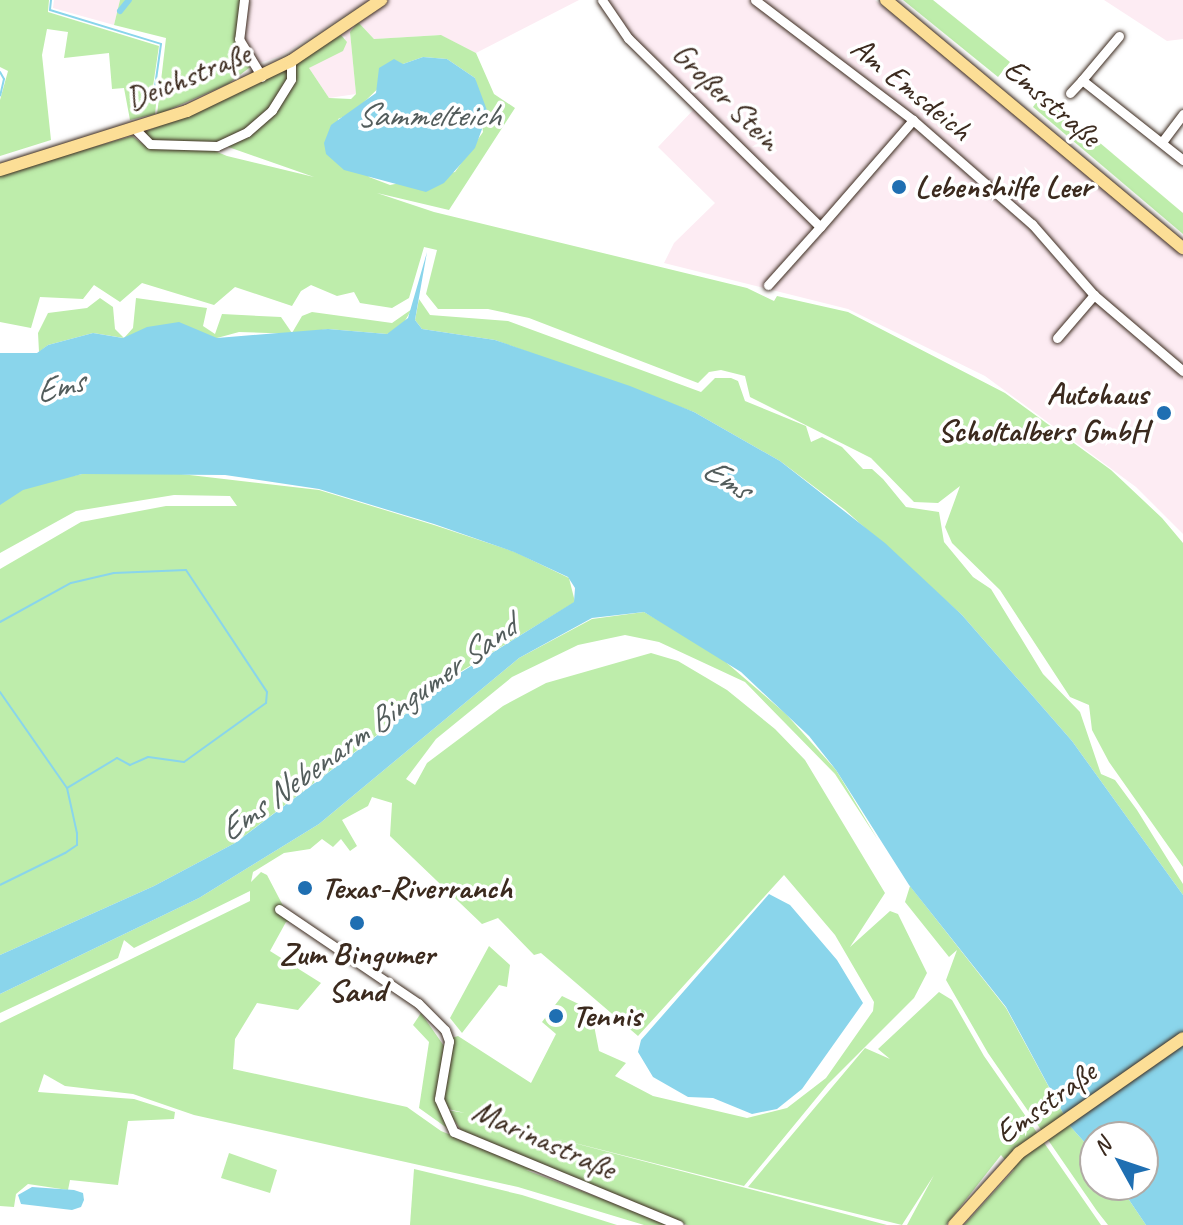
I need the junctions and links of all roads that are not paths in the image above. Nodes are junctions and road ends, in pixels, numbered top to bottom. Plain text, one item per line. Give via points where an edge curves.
1 (244, 0) edge
2 (381, 0) edge
3 (602, 0) edge
4 (755, 0) edge
5 (886, 0) edge
6 (1119, 36) dead end
7 (291, 61) junction
8 (262, 77) junction
9 (1082, 80) junction
10 (1070, 93) dead end
11 (1183, 114) edge
12 (913, 120) junction
13 (135, 129) junction
14 (1162, 142) junction
15 (1183, 160) edge
16 (0, 170) edge
17 (820, 227) junction
18 (1183, 248) edge
19 (768, 285) dead end
20 (1094, 295) junction
21 (1057, 338) dead end
22 (1183, 371) edge
23 (279, 909) dead end
24 (1183, 1038) edge
25 (679, 1225) edge
26 (954, 1225) edge

1 - 8 street via 239,39
2 - 7 main road, Deichstraße
3 - 17 street, Großer Stein via 628,38
4 - 12 street, Am Emsdeich
5 - 18 main road, Emsstraße
6 - 9 street
7 - 8 main road, Deichstraße
7 - 13 street via 291,79 272,110 247,132 217,146 150,144
8 - 13 main road, Deichstraße
9 - 10 street
9 - 14 street
11 - 14 street
12 - 17 street
12 - 20 street, Am Emsdeich via 1032,224
13 - 16 main road, Deichstraße
14 - 15 street
17 - 19 street
20 - 21 street
20 - 22 street, Am Emsdeich
23 - 25 street, Marinastraße via 418,1003 445,1030 449,1041 439,1099 454,1132
24 - 26 main road, Emsstraße via 999,1171

